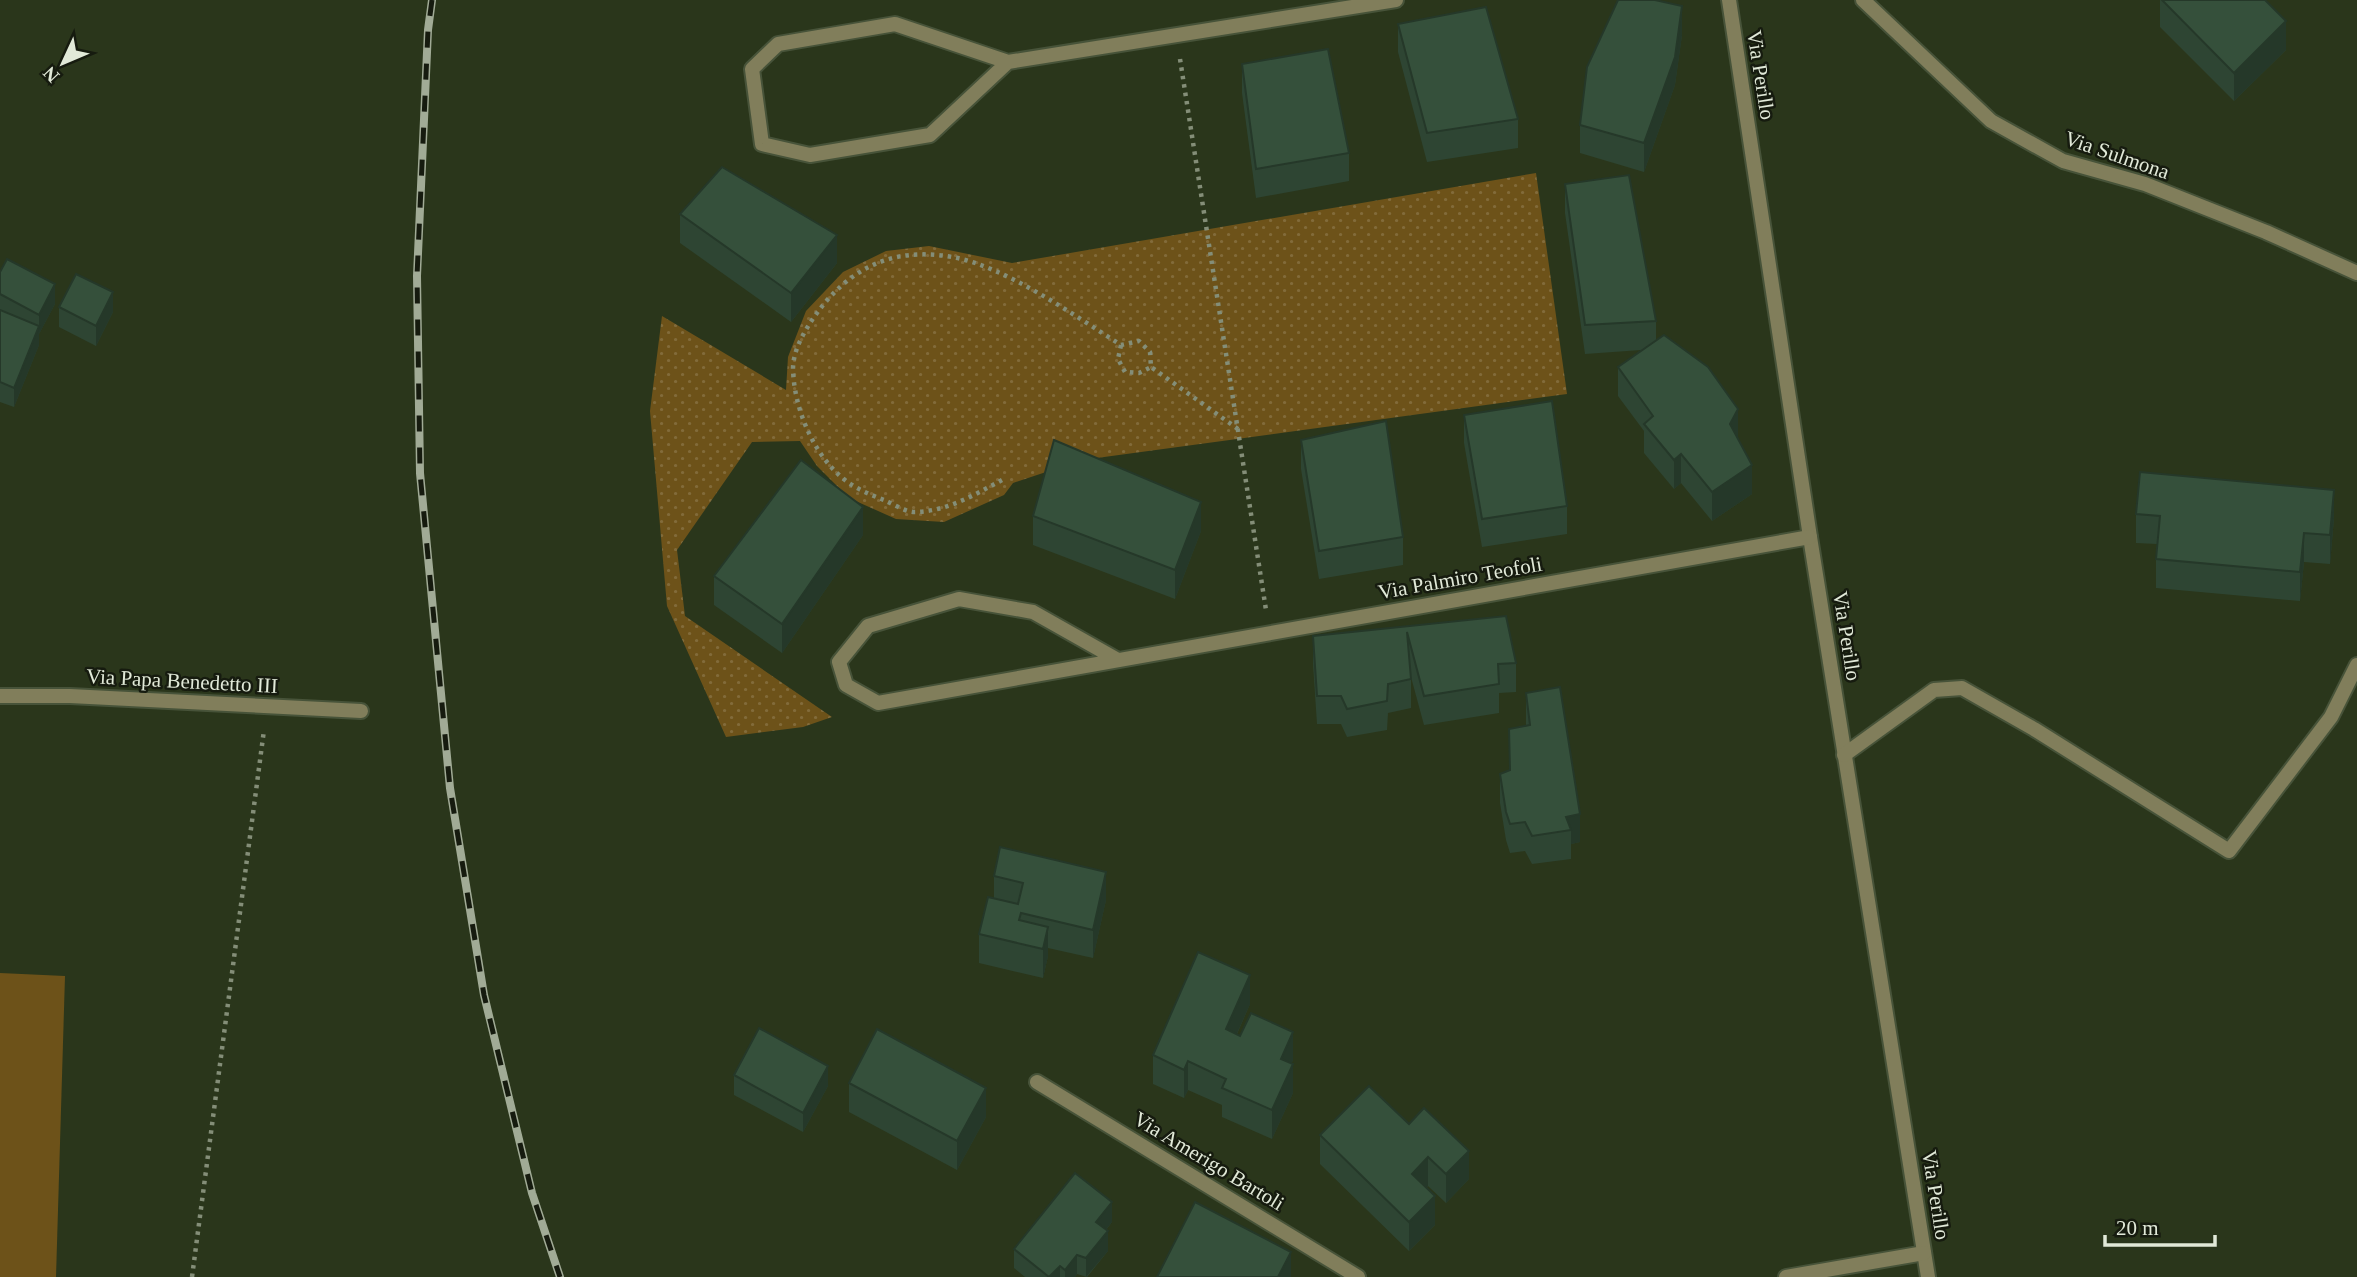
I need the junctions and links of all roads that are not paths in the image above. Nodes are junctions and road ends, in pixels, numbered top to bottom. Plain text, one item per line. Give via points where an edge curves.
1 (1396, 0) edge
2 (1729, 0) edge
3 (1863, 0) edge
4 (1008, 62) junction
5 (2357, 273) edge
6 (1810, 537) junction
7 (1118, 660) junction
8 (2357, 665) edge
9 (0, 696) edge
10 (361, 711) dead end
11 (1844, 755) junction
12 (1037, 1082) dead end
13 (1924, 1253) junction
14 (1358, 1277) edge
15 (1786, 1277) edge
16 (1928, 1277) edge

1 - 4 street
2 - 6 street, Via Perillo
3 - 5 street, Via Sulmona via 1991,121 2063,161 2145,184
4 - 4 street via 895,24 778,44 752,69 762,144 810,155 930,135
6 - 7 street, Via Palmiro Teofoli
6 - 11 street, Via Perillo
7 - 7 street, Via Palmiro Teofoli via 878,703 846,685 839,662 868,626 959,599 1032,612
8 - 11 street via 2331,717 2229,851 1962,688 1934,690
9 - 10 street, Via Papa Benedetto III
11 - 13 street, Via Perillo
12 - 14 street, Via Amerigo Bartoli
13 - 15 street
13 - 16 street, Via Perillo

